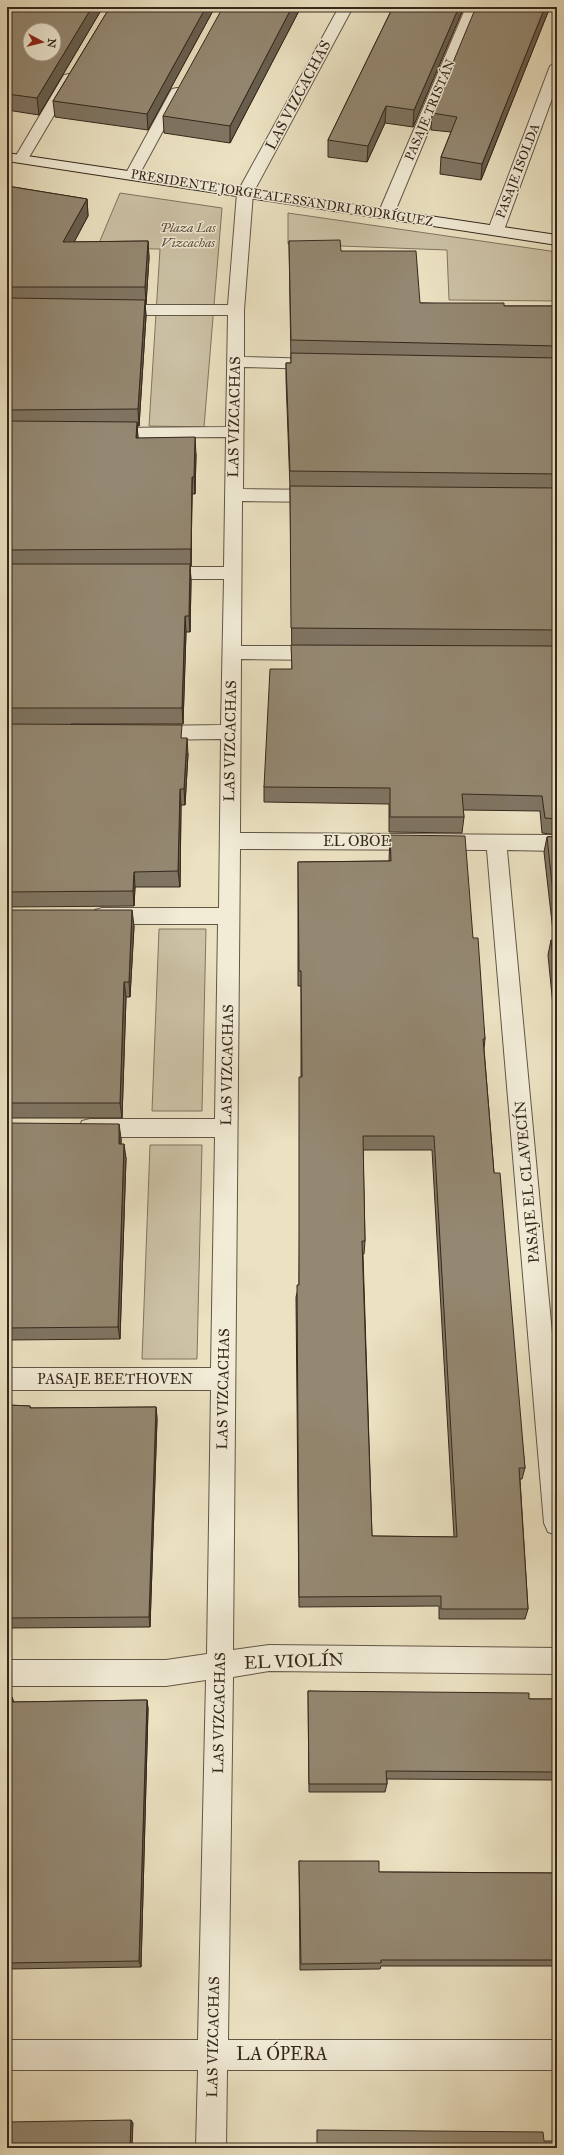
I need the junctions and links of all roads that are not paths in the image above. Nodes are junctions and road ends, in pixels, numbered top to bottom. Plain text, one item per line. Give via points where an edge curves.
1 (346, 7) edge
2 (473, 7) edge
3 (76, 66) edge
4 (557, 66) edge
5 (183, 81) edge
6 (14, 158) edge
7 (132, 176) junction
8 (245, 193) junction
9 (386, 214) junction
10 (496, 230) junction
11 (557, 240) edge
12 (102, 310) edge
13 (236, 310) junction
14 (234, 362) junction
15 (336, 364) edge
16 (234, 432) junction
17 (93, 433) edge
18 (233, 495) junction
19 (336, 496) edge
20 (147, 573) edge
21 (232, 573) junction
22 (231, 652) junction
23 (342, 654) edge
24 (230, 732) junction
25 (134, 733) edge
26 (229, 841) junction
27 (496, 842) junction
28 (557, 843) edge
29 (86, 916) edge
30 (228, 916) junction
31 (68, 1128) edge
32 (226, 1128) junction
33 (7, 1379) edge
34 (223, 1379) junction
35 (557, 1523) edge
36 (557, 1662) edge
37 (220, 1665) junction
38 (7, 1673) edge
39 (7, 2054) edge
40 (213, 2054) junction
41 (557, 2055) edge
42 (211, 2148) edge

1 - 8 street, LAS VIZCACHAS
2 - 9 street, PASAJE TRISTÁN
3 - 6 street
4 - 10 street, PASAJE ISOLDA
5 - 7 street
6 - 7 street, PRESIDENTE JORGE ALESSANDRI RODRÍGUEZ
7 - 8 street, PRESIDENTE JORGE ALESSANDRI RODRÍGUEZ
8 - 9 street, PRESIDENTE JORGE ALESSANDRI RODRÍGUEZ
8 - 13 street, LAS VIZCACHAS
9 - 10 street, PRESIDENTE JORGE ALESSANDRI RODRÍGUEZ
10 - 11 street, PRESIDENTE JORGE ALESSANDRI RODRÍGUEZ
12 - 13 street
13 - 14 street, LAS VIZCACHAS
14 - 15 street
14 - 16 street, LAS VIZCACHAS
16 - 17 street
16 - 18 street, LAS VIZCACHAS
18 - 19 street
18 - 21 street, LAS VIZCACHAS
20 - 21 street
21 - 22 street, LAS VIZCACHAS
22 - 23 street
22 - 24 street, LAS VIZCACHAS
24 - 25 street
24 - 26 street, LAS VIZCACHAS
26 - 27 street, EL OBOE
26 - 30 street, LAS VIZCACHAS
27 - 28 street, EL OBOE
27 - 35 street, PASAJE EL CLAVECÍN
29 - 30 street
30 - 32 street, LAS VIZCACHAS
31 - 32 street
32 - 34 street, LAS VIZCACHAS
33 - 34 street, PASAJE BEETHOVEN
34 - 37 street, LAS VIZCACHAS
36 - 37 street, EL VIOLÍN via 269,1658
37 - 38 street, EL VIOLÍN via 166,1672
37 - 40 street, LAS VIZCACHAS
39 - 40 street, LA ÓPERA
40 - 41 street, LA ÓPERA
40 - 42 street, LAS VIZCACHAS

